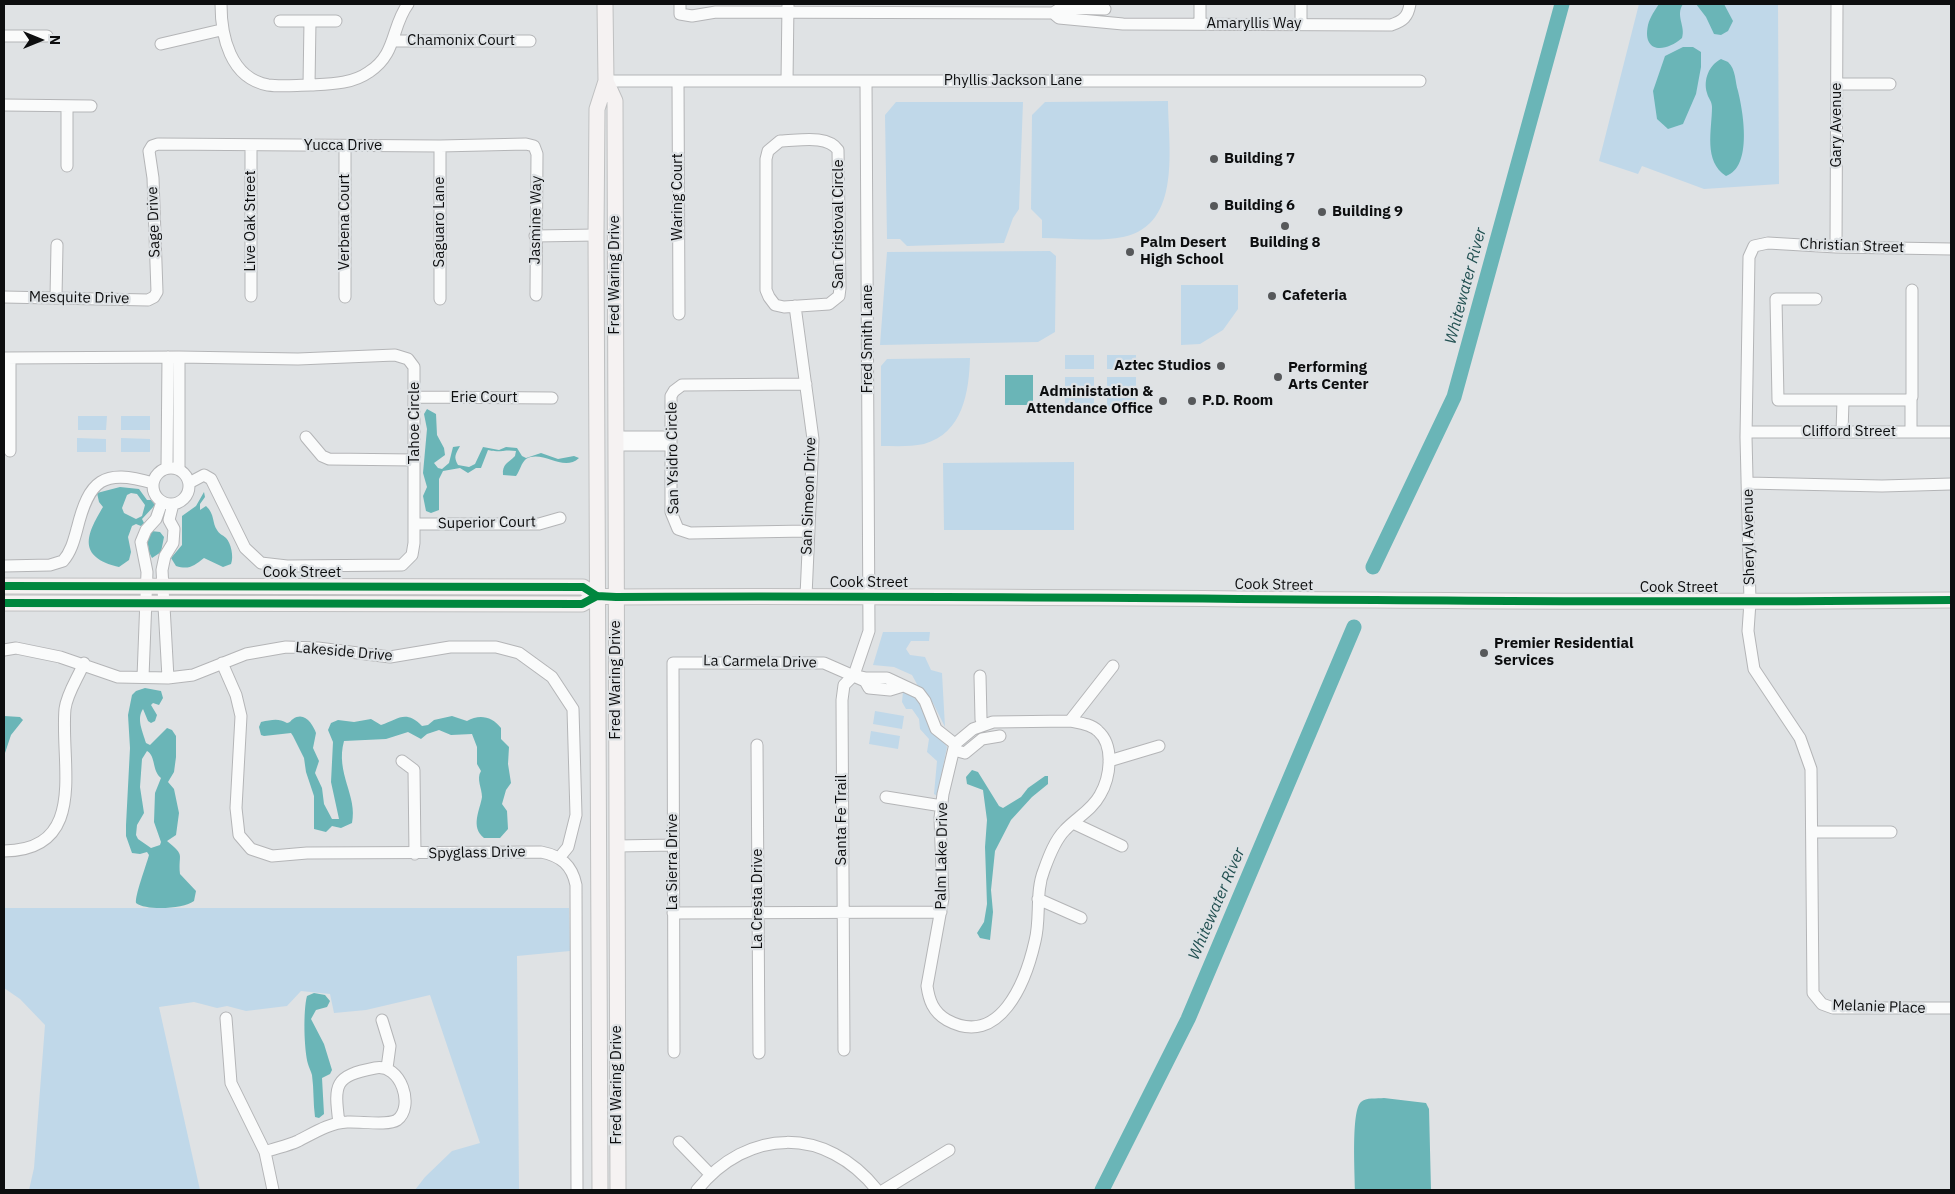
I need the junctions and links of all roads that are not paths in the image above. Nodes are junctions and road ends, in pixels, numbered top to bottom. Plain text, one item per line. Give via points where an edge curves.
1 (221, 4) edge
2 (408, 4) edge
3 (605, 4) edge
4 (1200, 4) edge
5 (1301, 4) edge
6 (1410, 4) edge
7 (1837, 4) edge
8 (1105, 6) edge
9 (788, 8) edge
10 (894, 8) edge
11 (1001, 8) edge
12 (680, 9) edge
13 (1053, 13) junction
14 (280, 21) dead end
15 (310, 21) junction
16 (336, 21) dead end
17 (1105, 22) junction
18 (1200, 24) junction
19 (1301, 24) junction
20 (221, 30) junction
21 (4, 36) edge
22 (47, 36) dead end
23 (393, 41) junction
24 (530, 41) dead end
25 (161, 44) dead end
26 (606, 81) junction
27 (678, 81) junction
28 (787, 81) junction
29 (866, 81) junction
30 (1420, 81) dead end
31 (1838, 84) junction
32 (1890, 84) dead end
33 (309, 85) junction
34 (4, 105) edge
35 (67, 106) junction
36 (91, 106) dead end
37 (152, 146) joint
38 (252, 146) junction
39 (345, 146) junction
40 (440, 146) junction
41 (534, 146) joint
42 (67, 166) dead end
43 (596, 235) junction
44 (535, 236) junction
45 (56, 246) dead end
46 (1754, 246) joint
47 (1836, 247) junction
48 (1951, 249) edge
49 (1912, 290) dead end
50 (536, 295) dead end
51 (251, 296) dead end
52 (4, 297) edge
53 (56, 297) junction
54 (154, 297) joint
55 (345, 297) dead end
56 (440, 298) dead end
57 (1816, 299) dead end
58 (795, 306) junction
59 (679, 314) dead end
60 (616, 341) junction
61 (173, 357) junction
62 (7, 358) edge
63 (598, 363) junction
64 (806, 384) junction
65 (415, 397) junction
66 (552, 398) dead end
67 (1911, 399) junction
68 (1843, 401) junction
69 (1747, 432) junction
70 (1842, 432) junction
71 (1911, 432) junction
72 (1951, 432) edge
73 (306, 437) dead end
74 (615, 441) junction
75 (670, 441) junction
76 (10, 451) dead end
77 (414, 460) junction
78 (173, 468) junction
79 (153, 483) junction
80 (1747, 483) junction
81 (189, 484) junction
82 (1951, 484) edge
83 (168, 503) junction
84 (560, 518) dead end
85 (414, 524) junction
86 (807, 532) junction
87 (4, 566) edge
88 (4, 586) edge
89 (154, 586) junction
90 (597, 596) junction
91 (806, 596) junction
92 (616, 597) junction
93 (869, 597) junction
94 (1951, 600) edge
95 (1750, 602) junction
96 (4, 603) edge
97 (147, 604) junction
98 (163, 604) junction
99 (4, 650) edge
100 (84, 663) junction
101 (222, 663) junction
102 (1113, 666) dead end
103 (672, 672) joint
104 (854, 675) junction
105 (980, 676) dead end
106 (144, 677) junction
107 (168, 678) junction
108 (898, 688) junction
109 (597, 714) junction
110 (1070, 721) junction
111 (983, 724) junction
112 (1000, 736) dead end
113 (757, 745) dead end
114 (1160, 746) dead end
115 (955, 747) junction
116 (402, 761) dead end
117 (1109, 761) junction
118 (886, 797) dead end
119 (942, 806) junction
120 (1073, 823) junction
121 (1812, 832) junction
122 (1891, 832) dead end
123 (673, 845) junction
124 (617, 846) junction
125 (1122, 846) dead end
126 (4, 851) edge
127 (416, 854) junction
128 (559, 858) junction
129 (1038, 899) junction
130 (842, 912) junction
131 (941, 912) junction
132 (673, 913) junction
133 (758, 913) junction
134 (1081, 918) dead end
135 (1813, 993) joint
136 (1951, 1008) edge
137 (226, 1018) dead end
138 (382, 1020) dead end
139 (844, 1050) dead end
140 (674, 1052) dead end
141 (759, 1053) dead end
142 (387, 1068) junction
143 (339, 1123) junction
144 (679, 1142) dead end
145 (949, 1150) dead end
146 (265, 1152) junction
147 (710, 1174) junction
148 (273, 1190) edge
149 (577, 1190) edge
150 (600, 1190) edge
151 (618, 1190) edge
152 (697, 1190) edge
153 (877, 1190) edge
154 (884, 1190) edge

1 - 20 street
2 - 23 street
3 - 26 main road, Fred Waring Drive
4 - 18 street
5 - 19 street
6 - 19 street, Amaryllis Way via 1402,21 1390,24
7 - 31 street, Gary Avenue
8 - 13 street via 1061,8
8 - 17 street
9 - 10 street
9 - 12 street via 692,16
9 - 28 street
10 - 11 street
11 - 13 street
13 - 17 street, Amaryllis Way via 1059,18
14 - 15 street
15 - 16 street
15 - 33 street
17 - 18 street, Amaryllis Way
18 - 19 street, Amaryllis Way
20 - 25 street
20 - 33 street via 228,54 247,75 268,84
21 - 22 street
23 - 24 street, Chamonix Court
23 - 33 street via 387,56 369,72 342,83
26 - 27 street, Phyllis Jackson Lane
26 - 43 main road, Fred Waring Drive via 597,109
26 - 60 main road, Fred Waring Drive via 615,101
27 - 28 street, Phyllis Jackson Lane
27 - 59 street, Waring Court
28 - 29 street, Phyllis Jackson Lane
29 - 30 street, Phyllis Jackson Lane
29 - 93 street, Fred Smith Lane
31 - 32 street
31 - 47 street, Gary Avenue
34 - 35 street
35 - 36 street
35 - 42 street
37 - 38 street, Yucca Drive
37 - 54 street, Sage Drive via 149,152 153,178 157,292
38 - 39 street, Yucca Drive
38 - 51 street, Live Oak Street
39 - 40 street, Yucca Drive
39 - 55 street, Verbena Court
40 - 41 street, Yucca Drive
40 - 56 street, Saguaro Lane
41 - 44 street, Jasmine Way via 537,154
43 - 44 street
43 - 60 main road via 607,240 608,326
43 - 63 main road, Fred Waring Drive
44 - 50 street, Jasmine Way
45 - 53 street
46 - 47 street, Christian Street via 1768,243
46 - 69 street, Sheryl Avenue via 1749,257
47 - 48 street, Christian Street
49 - 67 street
52 - 53 street, Mesquite Drive
53 - 54 street, Mesquite Drive via 148,300
57 - 68 street via 1776,298 1777,398 1780,401
58 - 58 street, San Cristoval Circle via 829,304 839,296 840,158 833,143 825,141 780,141 768,151 766,160 766,290 775,305
58 - 64 street, San Simeon Drive
60 - 74 main road, Fred Waring Drive
61 - 62 street, Tahoe Circle
61 - 65 street, Tahoe Circle via 298,359 400,356 408,359 414,367
61 - 78 street
62 - 76 street
63 - 74 main road via 606,391 608,438 612,444
63 - 90 main road, Fred Waring Drive
64 - 75 street, San Ysidro Circle via 682,385 672,396
64 - 86 street, San Simeon Drive via 813,439
65 - 66 street, Erie Court
65 - 77 street, Tahoe Circle
67 - 68 street
67 - 71 street
68 - 70 street
69 - 70 street, Clifford Street
69 - 80 street, Sheryl Avenue
70 - 71 street, Clifford Street
71 - 72 street, Clifford Street
73 - 77 street via 322,456 329,459
74 - 75 street
74 - 92 main road, Fred Waring Drive
75 - 86 street, San Ysidro Circle via 671,512 678,529 690,533
77 - 85 street, Tahoe Circle
78 - 79 street via 158,473
78 - 81 street via 185,474
79 - 83 street via 154,492
79 - 87 street via 125,476 103,479 86,497 72,545 63,561 50,565
80 - 82 street
80 - 95 street, Sheryl Avenue
81 - 83 street via 185,497
81 - 85 street, Tahoe Circle via 204,475 210,479 245,548 261,562 287,566 397,566 412,555
83 - 89 street via 169,520 174,530 173,543
83 - 89 street via 146,530 141,542 147,572
84 - 85 street, Superior Court via 539,524
86 - 91 street, San Simeon Drive
88 - 89 main road, Cook Street
89 - 90 main road, Cook Street via 583,587
89 - 97 street
89 - 98 street
90 - 92 main road, Cook Street
90 - 98 main road, Cook Street via 582,604
90 - 109 main road, Fred Waring Drive
91 - 92 main road, Cook Street
91 - 93 main road, Cook Street
92 - 124 main road, Fred Waring Drive
93 - 95 main road, Cook Street
93 - 104 street, Santa Fe Trail via 869,631
94 - 95 main road, Cook Street
95 - 121 street, Sheryl Avenue via 1748,630 1754,669 1800,738 1811,769
96 - 97 main road, Cook Street
97 - 98 main road, Cook Street
97 - 106 street
98 - 107 street
99 - 100 street, Lakeside Drive via 16,648
100 - 106 street, Lakeside Drive via 118,677
100 - 126 street via 66,706 66,800 62,817 41,843 25,850
101 - 107 street, Lakeside Drive via 194,675
101 - 127 street, Spyglass Drive via 241,716 236,808 239,835 251,849 272,856
101 - 128 street, Lakeside Drive via 246,654 286,647 390,656 450,647 496,647 519,653 552,677 573,708 576,814 568,847
102 - 110 street
103 - 104 street, La Carmela Drive via 673,663 682,661 810,661
103 - 123 street, La Sierra Drive
104 - 108 street, La Carmela Drive via 887,678
104 - 108 street, La Carmela Drive via 865,681 869,688
104 - 130 street, Santa Fe Trail via 844,685 842,700
105 - 111 street
106 - 107 street, Lakeside Drive
108 - 115 street, La Carmela Drive via 919,693 936,728
109 - 124 main road via 608,767 609,838
109 - 150 main road, Fred Waring Drive
110 - 111 street, Palm Lake Drive
110 - 117 street, Palm Lake Drive via 1099,731 1107,744
111 - 115 street, Palm Lake Drive via 965,734
112 - 115 street via 982,739 965,753
113 - 133 street, La Cresta Drive
114 - 117 street
115 - 119 street, Palm Lake Drive
116 - 127 street via 414,770
117 - 120 street, Palm Lake Drive via 1100,796
118 - 119 street
119 - 131 street, Palm Lake Drive
120 - 125 street
120 - 129 street, Palm Lake Drive via 1051,852 1042,872
121 - 122 street
121 - 135 street, Sheryl Avenue
123 - 124 street
123 - 132 street, La Sierra Drive
124 - 151 main road, Fred Waring Drive
127 - 128 street, Spyglass Drive via 542,852
128 - 149 street via 569,866 576,885
129 - 131 street, Palm Lake Drive via 1035,940 1014,1000 1006,1010 982,1024 954,1024 942,1017 928,999 929,968
129 - 134 street
130 - 131 street
130 - 133 street
130 - 139 street, Santa Fe Trail
132 - 133 street
132 - 140 street, La Sierra Drive
133 - 141 street, La Cresta Drive
135 - 136 street, Melanie Place via 1822,1004 1833,1008
137 - 146 street via 231,1083
138 - 142 street via 390,1046
142 - 143 street via 349,1075 340,1082 336,1093
142 - 143 street via 396,1074 405,1098 400,1117 394,1122
143 - 146 street
144 - 147 street
145 - 154 street
146 - 148 street
147 - 152 street
147 - 153 street via 745,1150 775,1142 799,1144 825,1150 846,1162

